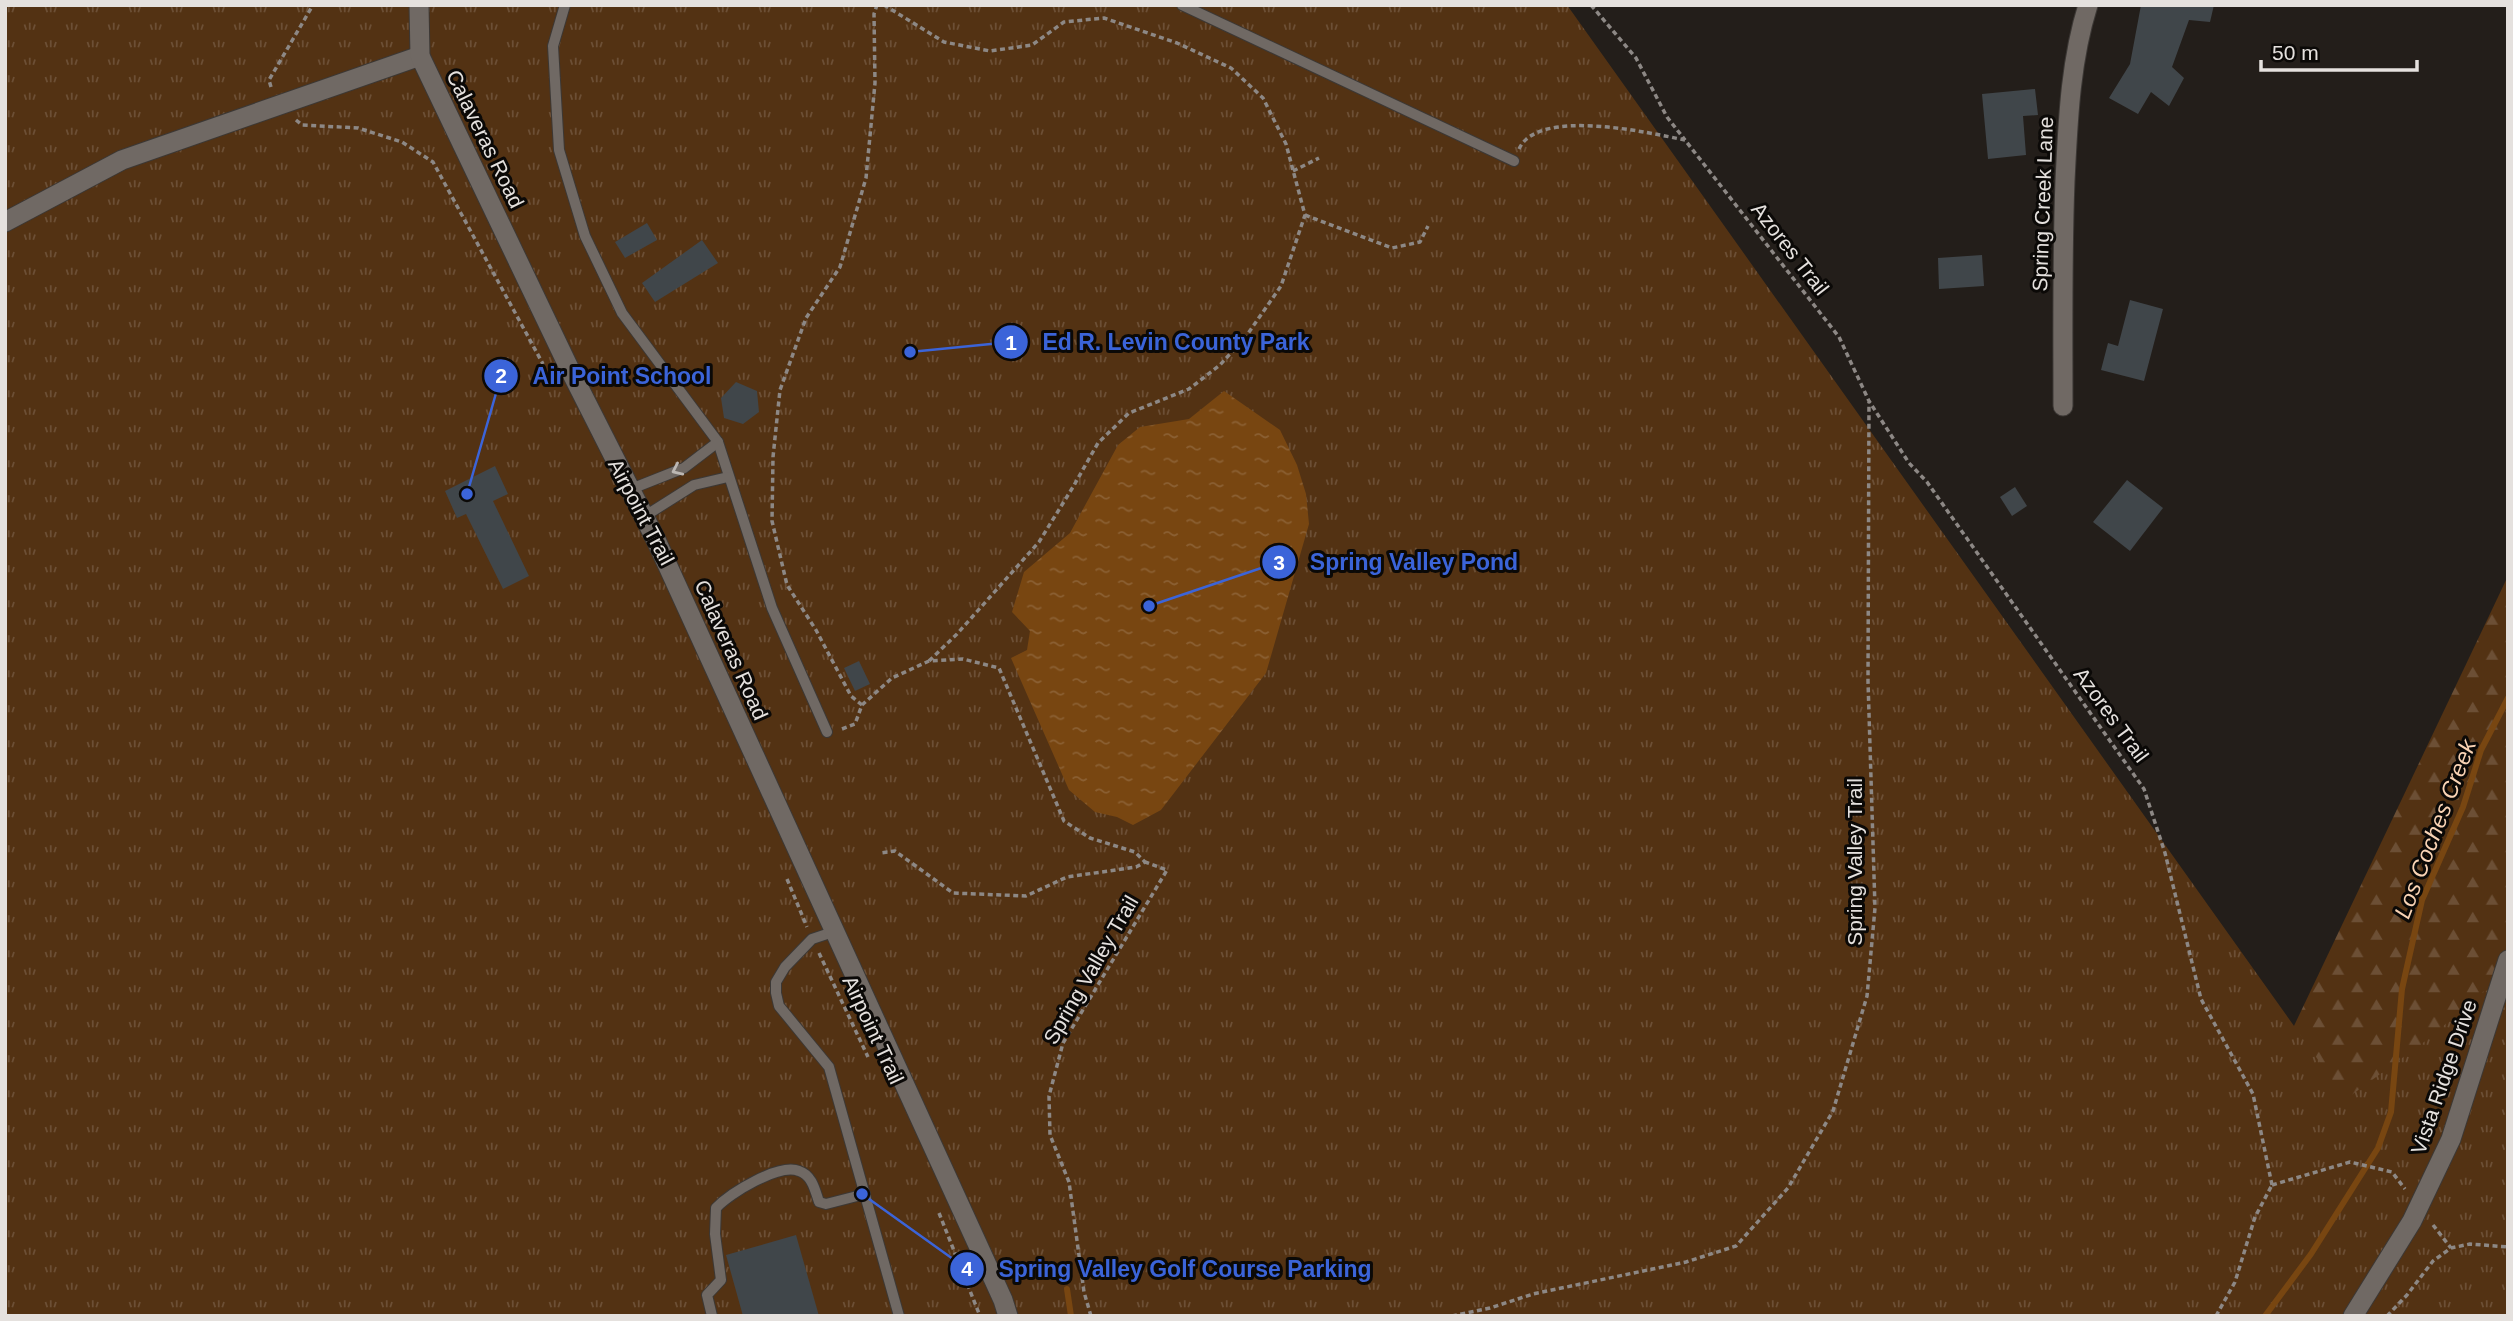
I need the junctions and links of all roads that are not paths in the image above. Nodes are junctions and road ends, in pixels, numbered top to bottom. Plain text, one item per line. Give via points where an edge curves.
1 (419, 5) edge
2 (565, 5) edge
3 (1182, 5) edge
4 (2088, 5) edge
5 (420, 56) junction
6 (1514, 161) road end
7 (5, 222) edge
8 (2063, 406) dead end
9 (718, 443) junction
10 (728, 477) junction
11 (631, 489) junction
12 (645, 516) junction
13 (832, 732) road end
14 (833, 932) junction
15 (2508, 960) edge
16 (865, 1194) junction
17 (712, 1316) edge
18 (899, 1316) edge
19 (1008, 1316) edge
20 (2353, 1316) edge

1 - 5 street, Calaveras Road
2 - 9 lane via 553,46 559,150 585,236 622,313
3 - 6 lane
4 - 8 street, Spring Creek Lane via 2068,107
5 - 7 street via 122,160
5 - 11 street, Calaveras Road
9 - 10 lane
9 -> 11 lane via 684,468
10 - 12 lane via 694,485
10 - 13 lane via 772,608
11 - 12 street, Calaveras Road
12 - 14 street, Calaveras Road
14 - 16 lane via 811,939 785,967 776,982 776,993 779,1006 829,1067
14 - 19 street, Calaveras Road
15 - 20 street, Vista Ridge Drive via 2451,1139 2418,1207
16 - 17 lane via 819,1202 813,1182 802,1171 792,1169 772,1173 727,1196 716,1208 721,1280 706,1296
16 - 18 lane

